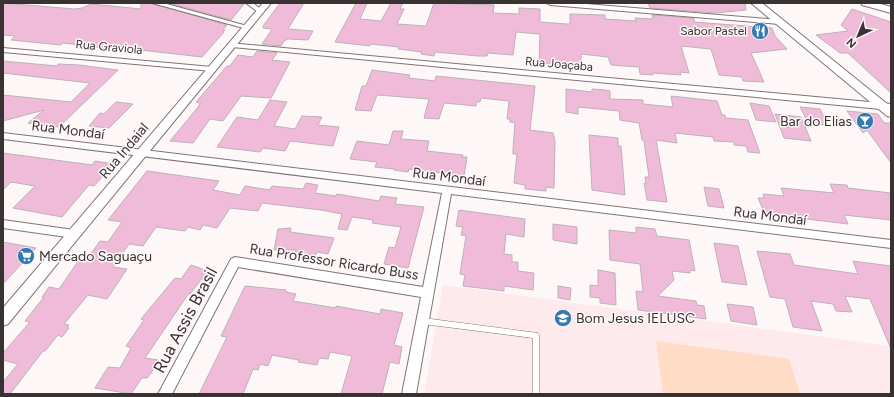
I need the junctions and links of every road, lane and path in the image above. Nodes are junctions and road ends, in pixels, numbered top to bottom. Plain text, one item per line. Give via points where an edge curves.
1 (155, 3) edge
2 (249, 3) edge
3 (267, 3) edge
4 (550, 3) edge
5 (756, 3) edge
6 (866, 3) edge
7 (891, 10) edge
8 (260, 11) junction
9 (779, 22) junction
10 (247, 27) junction
11 (232, 45) junction
12 (3, 50) edge
13 (212, 69) junction
14 (889, 109) edge
15 (3, 136) edge
16 (142, 153) junction
17 (447, 191) junction
18 (3, 224) edge
19 (74, 234) junction
20 (891, 244) edge
21 (235, 262) joint
22 (428, 292) junction
23 (3, 319) edge
24 (423, 321) junction
25 (165, 394) edge
26 (409, 394) edge
27 (536, 394) edge

1 - 10 street
2 - 8 street
3 - 8 street, Rua Indaial
4 - 9 street
5 - 9 main road
6 - 7 main road
8 - 10 street, Rua Indaial
9 - 14 main road
10 - 11 street, Rua Indaial
11 - 13 street, Rua Indaial
11 - 14 street, Rua Joaçaba
12 - 13 street, Rua Graviola
13 - 16 street, Rua Indaial
15 - 16 street, Rua Mondaí
16 - 17 street, Rua Mondaí
16 - 19 street, Rua Indaial
17 - 20 street, Rua Mondaí
17 - 22 street
18 - 19 street
19 - 23 street, Rua Indaial
21 - 22 street, Rua Professor Ricardo Buss
21 - 25 street, Rua Assis Brasil
22 - 24 street
24 - 26 street
24 - 27 lane via 536,335

